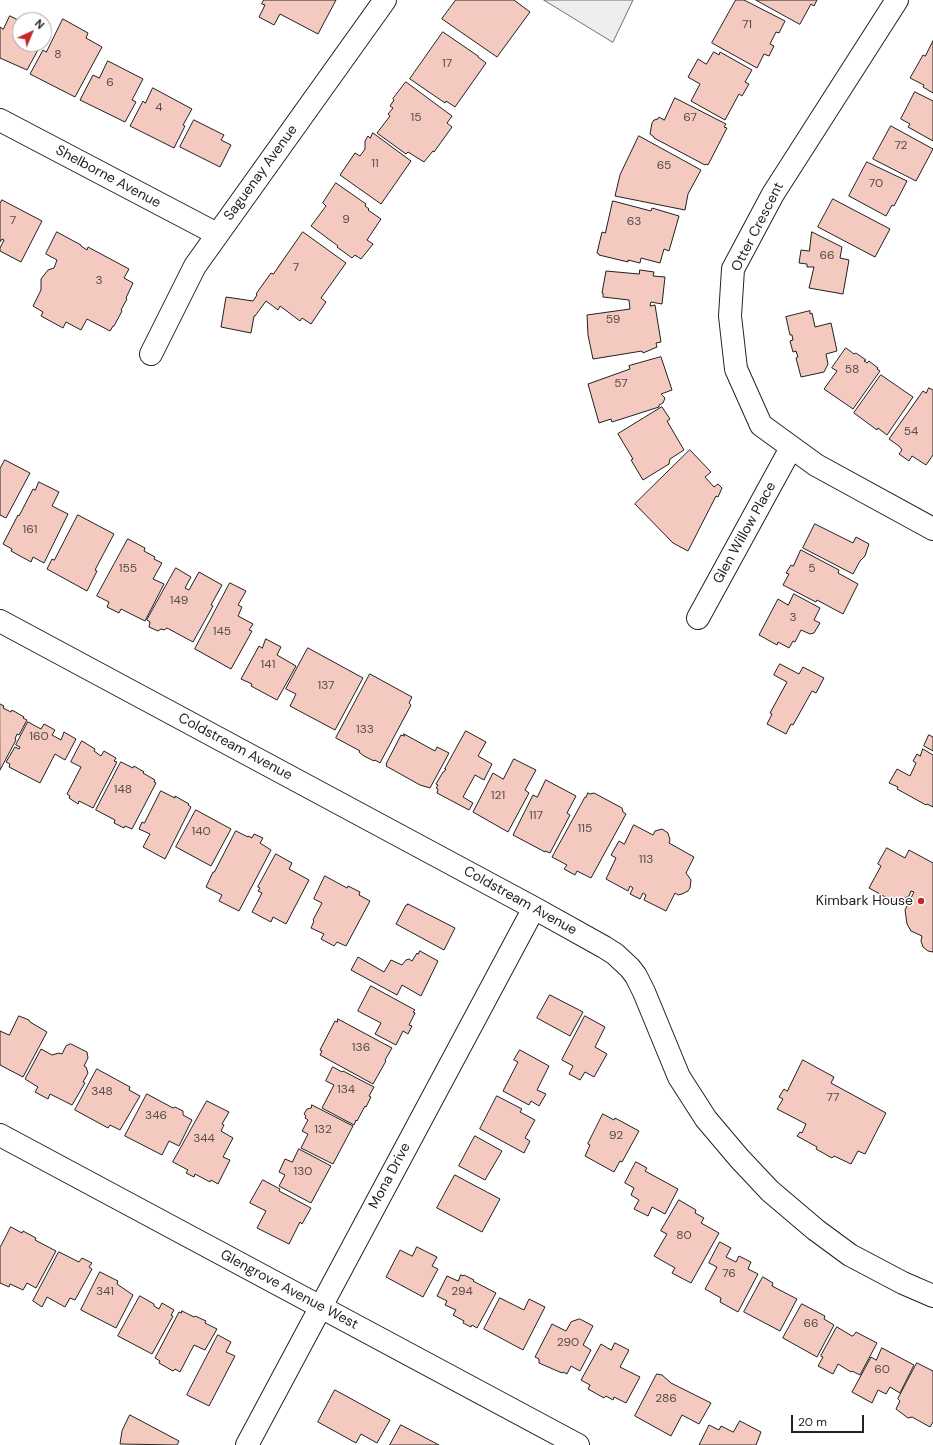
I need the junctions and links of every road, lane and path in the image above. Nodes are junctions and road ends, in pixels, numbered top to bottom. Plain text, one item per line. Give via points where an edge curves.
1 (385, 0) edge
2 (897, 0) edge
3 (0, 120) edge
4 (217, 234) junction
5 (151, 354) dead end
6 (791, 448) junction
7 (933, 529) edge
8 (698, 618) dead end
9 (0, 621) edge
10 (534, 908) junction
11 (0, 1135) edge
12 (933, 1296) edge
13 (321, 1307) junction
14 (248, 1445) edge
15 (578, 1445) edge

1 - 4 street, Saguenay Avenue
2 - 6 street, Otter Crescent via 773,194 733,269 730,316 736,369 761,425
3 - 4 street, Shelborne Avenue
4 - 5 street, Saguenay Avenue via 195,266
6 - 7 street, Otter Crescent via 816,466
6 - 8 street, Glen Willow Place
9 - 10 street, Coldstream Avenue
10 - 12 street, Coldstream Avenue via 604,947 630,968 640,983 679,1077 706,1119 770,1191 850,1255
10 - 13 street, Mona Drive
11 - 13 street, Glengrove Avenue West
13 - 14 street, Mona Drive
13 - 15 street, Glengrove Avenue West

